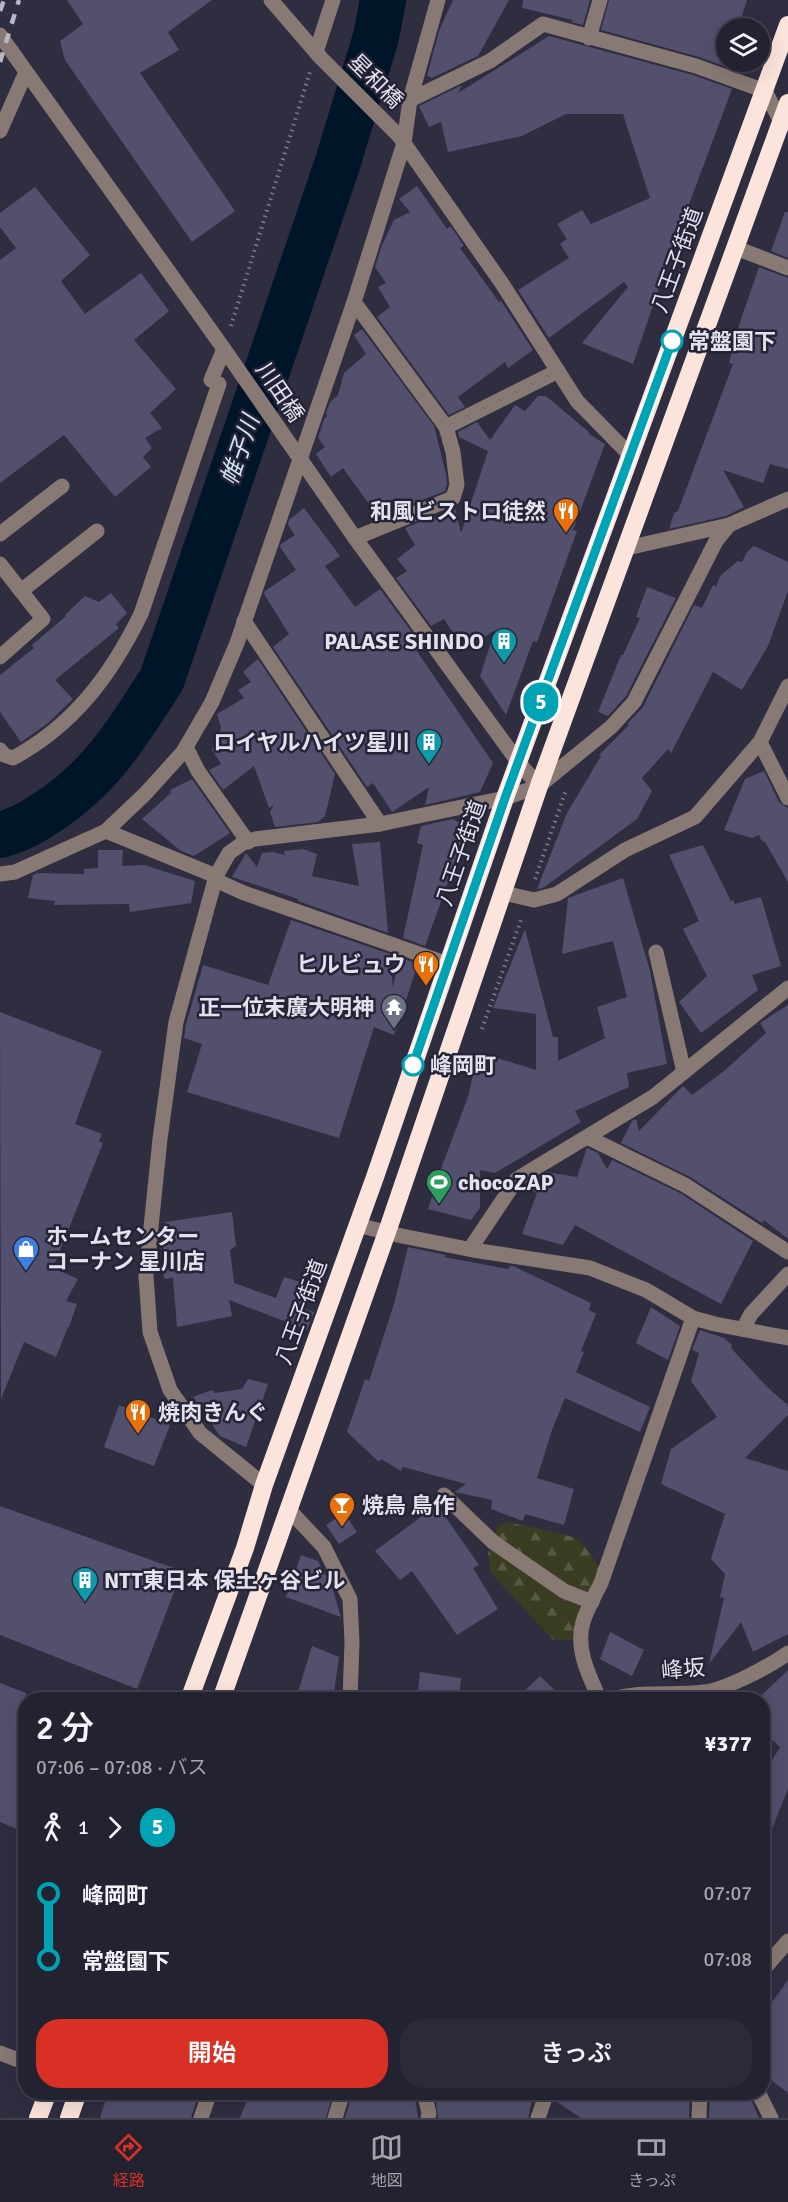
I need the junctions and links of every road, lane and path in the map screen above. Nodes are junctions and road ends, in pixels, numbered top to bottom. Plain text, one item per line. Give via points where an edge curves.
1 (271, 0) edge
2 (333, 0) edge
3 (438, 0) edge
4 (600, 0) edge
5 (788, 25) edge
6 (0, 35) edge
7 (589, 38) junction
8 (319, 55) junction
9 (27, 72) junction
10 (765, 91) junction
11 (410, 100) junction
12 (788, 103) edge
13 (785, 123) edge
14 (0, 131) edge
15 (402, 140) junction
16 (736, 248) junction
17 (788, 268) edge
18 (354, 302) junction
19 (224, 349) junction
20 (558, 371) junction
21 (446, 427) junction
22 (630, 455) junction
23 (300, 460) junction
24 (62, 486) dead end
25 (788, 499) edge
26 (729, 525) junction
27 (98, 531) dead end
28 (0, 534) edge
29 (355, 538) junction
30 (627, 548) junction
31 (0, 564) edge
32 (21, 591) junction
33 (244, 621) junction
34 (0, 657) edge
35 (788, 686) edge
36 (760, 742) junction
37 (186, 747) junction
38 (0, 750) edge
39 (519, 763) junction
40 (539, 786) junction
41 (567, 789) dead end
42 (505, 798) junction
43 (788, 798) edge
44 (380, 824) junction
45 (106, 831) junction
46 (248, 842) junction
47 (0, 874) edge
48 (215, 878) junction
49 (504, 893) junction
50 (528, 899) junction
51 (656, 952) dead end
52 (448, 964) junction
53 (788, 988) edge
54 (481, 1032) dead end
55 (684, 1072) junction
56 (587, 1137) junction
57 (357, 1225) junction
58 (387, 1232) junction
59 (470, 1249) junction
60 (788, 1252) edge
61 (788, 1274) edge
62 (693, 1318) junction
63 (743, 1329) junction
64 (788, 1338) edge
65 (264, 1485) junction
66 (444, 1495) dead end
67 (289, 1510) junction
68 (592, 1602) junction
69 (785, 1660) edge
70 (192, 1692) edge
71 (223, 1692) edge
72 (350, 1692) edge
73 (597, 1692) edge
74 (705, 1692) edge
75 (788, 1941) edge
76 (770, 1962) edge
77 (0, 2053) edge
78 (18, 2060) edge
79 (45, 2100) edge
80 (75, 2100) edge
81 (207, 2100) edge
82 (341, 2100) edge
83 (426, 2100) edge
84 (545, 2100) edge
85 (700, 2100) edge
86 (762, 2100) edge
87 (38, 2118) edge
88 (69, 2118) edge
89 (201, 2118) edge
90 (334, 2118) edge
91 (428, 2118) edge
92 (538, 2118) edge
93 (699, 2118) edge
94 (771, 2118) edge

1 - 8 street, 星和橋
2 - 8 street
3 - 11 street
4 - 7 street
5 - 10 highway, 八王子街道
6 - 9 street, 川田橋
7 - 10 street via 696,66
7 - 11 street via 543,24 490,61
8 - 15 street, 星和橋
8 - 19 path
9 - 14 street
9 - 19 street, 川田橋
10 - 13 street
10 - 22 highway, 八王子街道
11 - 15 street
12 - 13 highway
13 - 16 highway
15 - 18 street
15 - 20 street, 星和橋
16 - 17 street
16 - 30 highway
18 - 21 street
18 - 23 street
19 - 23 street, 川田橋
19 - 38 street via 211,380 219,384 141,614 127,643 106,678 35,746 13,758
20 - 21 street
20 - 22 street, 星和橋 via 577,401
21 - 29 street via 458,484 453,498
22 - 39 highway, 八王子街道
23 - 29 street, 川田橋
23 - 33 street
24 - 28 street
25 - 26 street
26 - 30 street
26 - 40 street via 716,541 634,702 611,727
27 - 32 street
29 - 39 street, 川田橋
30 - 40 highway
31 - 32 street
32 - 34 street via 43,619
33 - 37 street via 212,702
33 - 44 street
35 - 36 street
36 - 43 street
36 - 50 street via 695,817 625,850 557,894
37 - 45 street
37 - 46 street via 198,771
39 - 40 street, 川田橋
39 - 42 highway, 八王子街道
40 - 42 street
40 - 49 highway
41 - 50 path
42 - 44 street
42 - 52 highway, 八王子街道
44 - 46 street
45 - 47 street via 15,872
45 - 48 street
46 - 48 street via 229,853
48 - 52 street via 244,893
48 - 65 street via 176,1022 146,1276 149,1321 170,1390 200,1433
49 - 50 street
49 - 58 highway
50 - 54 path
51 - 55 street
52 - 57 highway, 八王子街道
53 - 55 street
55 - 56 street via 653,1097
56 - 59 street via 517,1179
56 - 60 street via 685,1185
57 - 58 street
57 - 65 highway, 八王子街道
58 - 59 street
58 - 67 highway
59 - 62 street via 590,1268 646,1290
61 - 63 street via 751,1314
62 - 63 street
62 - 68 street
63 - 64 street
65 - 70 highway, 八王子街道
66 - 68 street via 493,1542 564,1591
67 - 71 highway
67 - 72 street via 324,1547 350,1599
68 - 73 street via 582,1623 580,1645
69 - 74 street, 峰坂
75 - 76 street
77 - 78 street
79 - 87 highway
80 - 88 highway
81 - 89 street
82 - 90 street
83 - 91 street
84 - 92 street
85 - 93 street
86 - 94 street

